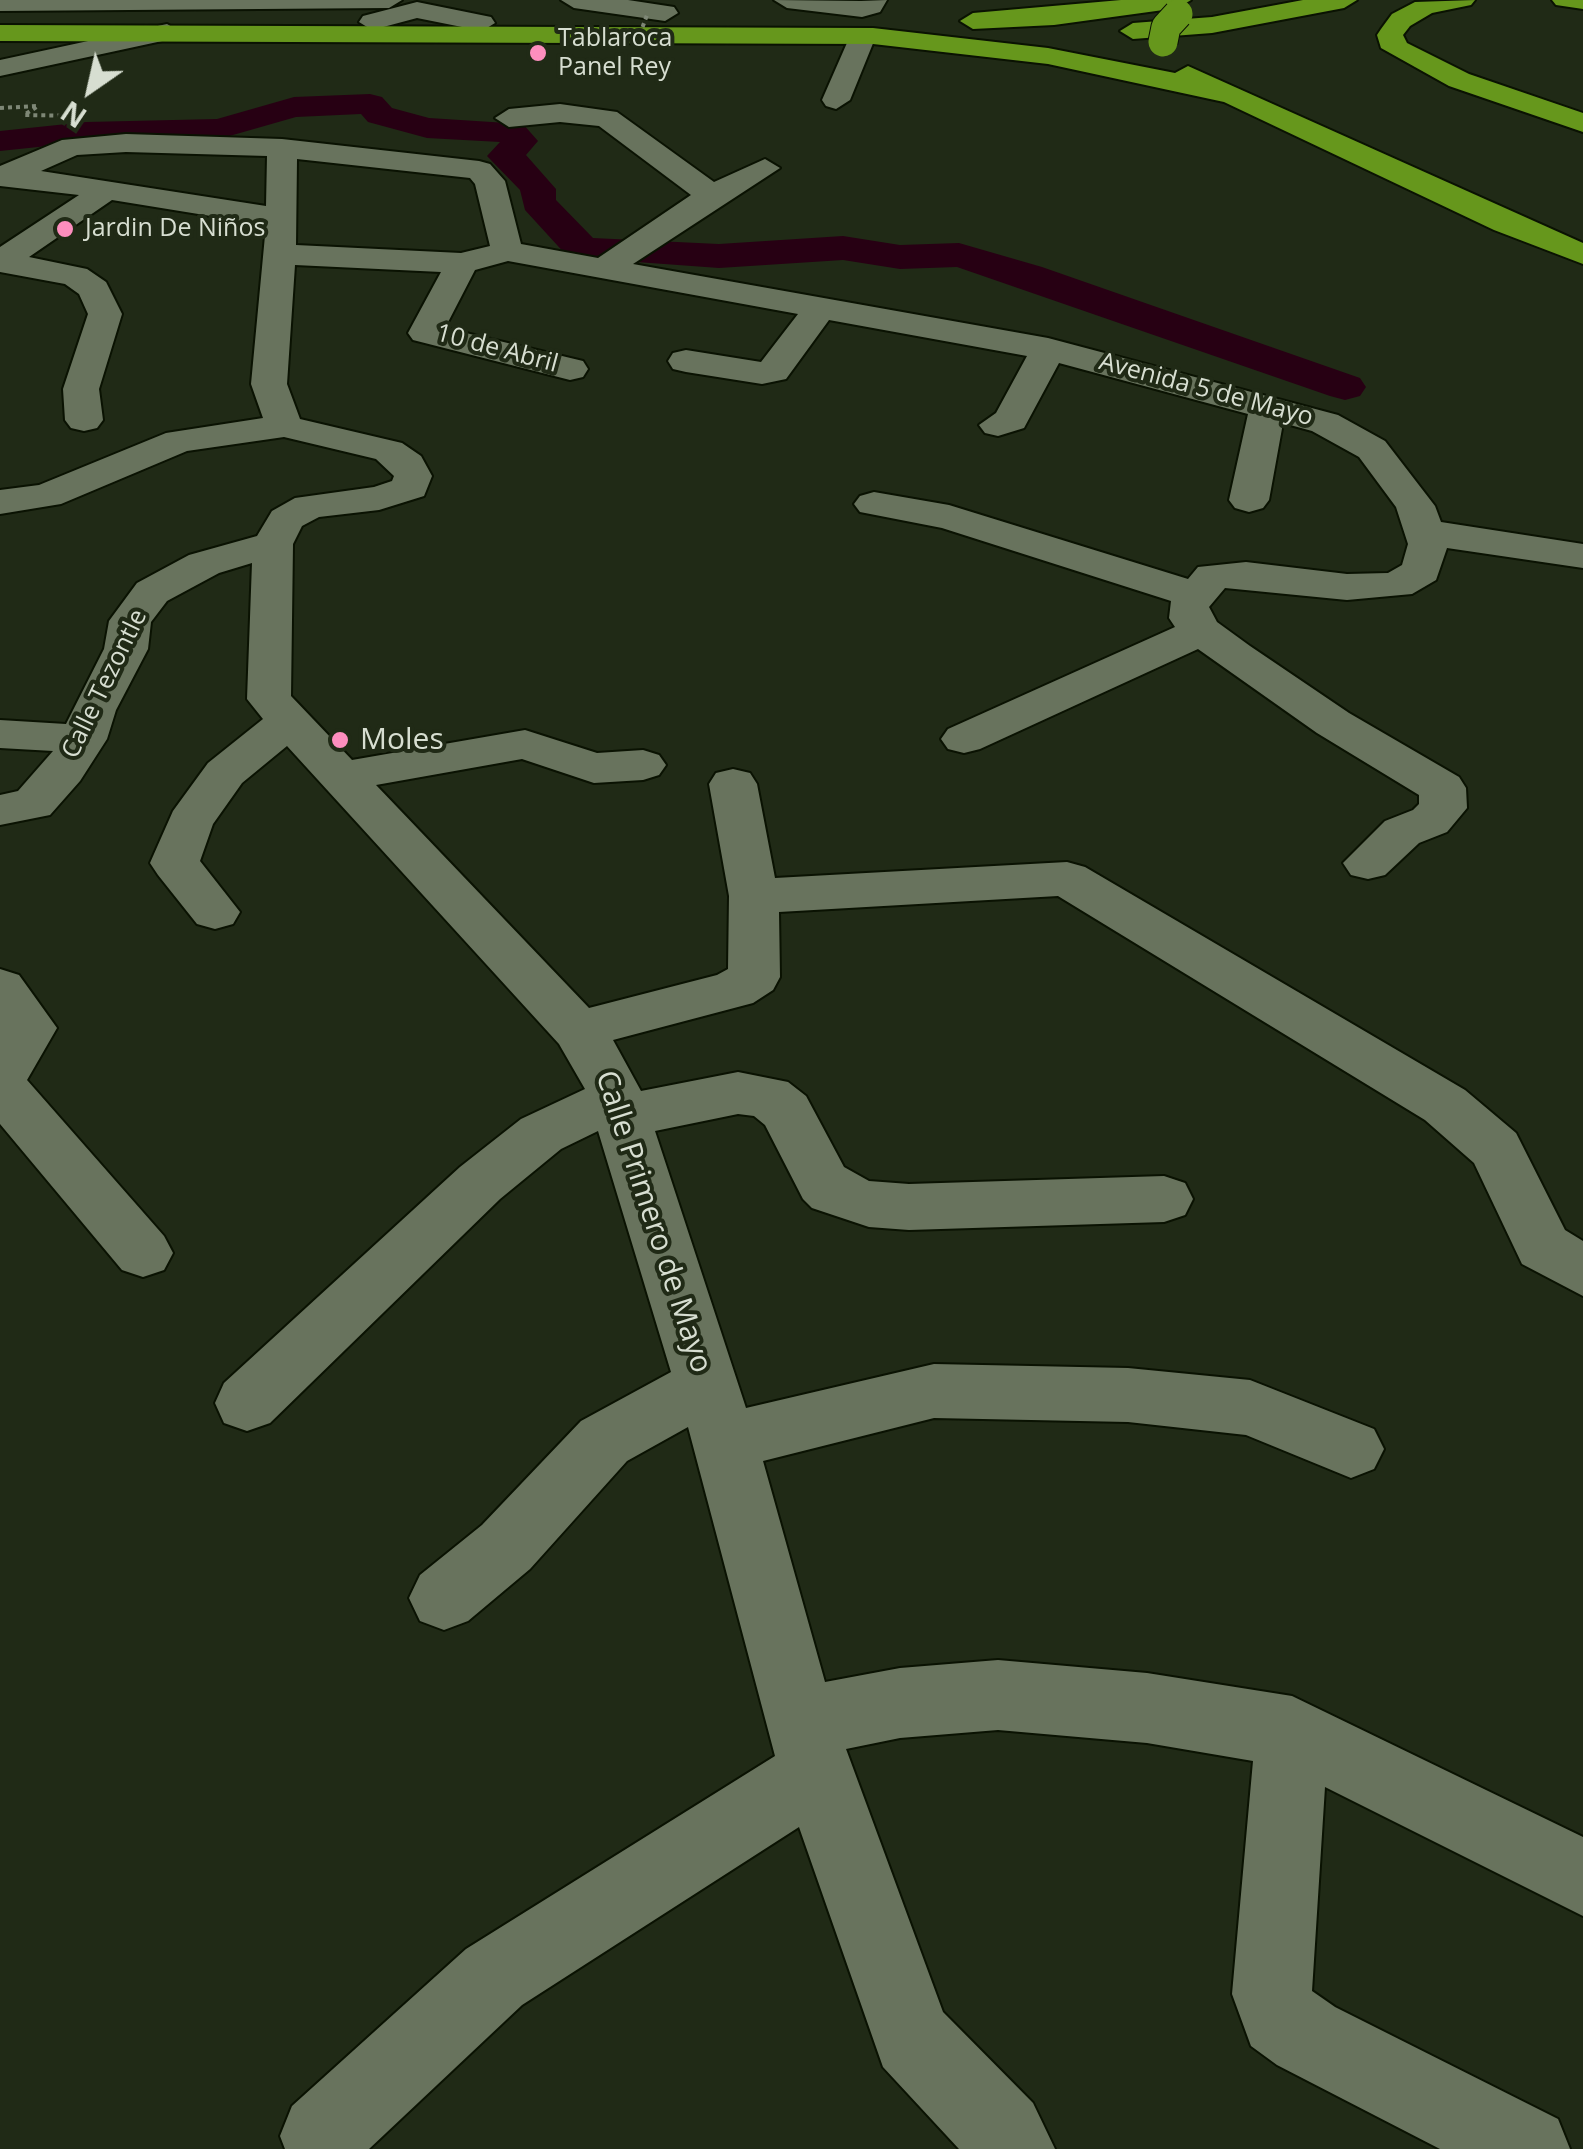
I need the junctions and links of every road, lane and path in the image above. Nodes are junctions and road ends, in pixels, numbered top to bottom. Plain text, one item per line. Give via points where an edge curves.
1 (390, 0) edge
2 (574, 0) edge
3 (692, 0) edge
4 (787, 0) edge
5 (874, 0) edge
6 (1211, 0) edge
7 (1344, 0) edge
8 (1462, 0) edge
9 (1565, 0) edge
10 (140, 1) edge
11 (261, 1) edge
12 (1583, 1) edge
13 (419, 5) edge
14 (1178, 7) edge
15 (369, 8) edge
16 (659, 17) junction
17 (7, 21) edge
18 (482, 23) junction
19 (115, 32) joint
20 (168, 32) junction
21 (785, 33) junction
22 (863, 36) junction
23 (637, 42) dead end
24 (0, 68) edge
25 (1221, 94) junction
26 (836, 100) dead end
27 (0, 108) edge
28 (509, 118) dead end
29 (1583, 123) edge
30 (58, 124) dead end
31 (284, 135) junction
32 (766, 168) dead end
33 (4, 177) edge
34 (107, 190) junction
35 (711, 196) junction
36 (282, 218) junction
37 (507, 252) junction
38 (279, 254) junction
39 (1583, 254) edge
40 (11, 263) edge
41 (462, 263) junction
42 (600, 270) junction
43 (821, 307) junction
44 (1048, 349) junction
45 (686, 361) dead end
46 (570, 369) dead end
47 (1268, 408) junction
48 (84, 420) dead end
49 (998, 425) dead end
50 (284, 426) junction
51 (1250, 500) dead end
52 (0, 502) edge
53 (874, 504) dead end
54 (1424, 532) junction
55 (273, 544) junction
56 (1583, 556) edge
57 (1199, 613) junction
58 (290, 720) junction
59 (0, 734) edge
60 (84, 739) junction
61 (964, 740) dead end
62 (643, 765) dead end
63 (343, 776) junction
64 (734, 784) dead end
65 (0, 810) edge
66 (1368, 863) dead end
67 (754, 896) junction
68 (215, 912) dead end
69 (0, 988) edge
70 (578, 1030) junction
71 (0, 1084) edge
72 (620, 1107) junction
73 (1164, 1200) dead end
74 (143, 1253) dead end
75 (1583, 1271) edge
76 (248, 1402) dead end
77 (716, 1413) junction
78 (1352, 1449) dead end
79 (444, 1598) dead end
80 (1292, 1732) junction
81 (808, 1747) junction
82 (1583, 1878) edge
83 (322, 2136) dead end
84 (1012, 2149) edge
85 (1528, 2149) edge

1 - 15 street
2 - 16 street
3 - 16 street
4 - 5 street via 862,9
6 - 14 highway
7 - 21 highway via 1162,30
8 - 29 highway via 1424,7 1401,20 1390,35 1396,48 1459,80
9 - 12 highway
10 - 11 street
10 - 17 street
11 - 15 street
13 - 15 street
13 - 18 street
14 - 16 highway via 946,23
14 - 25 highway, bridge via 1163,42 1173,64
15 - 17 highway
15 - 18 highway
16 - 18 highway
16 - 23 path, bridge
17 - 19 street via 72,40
19 - 20 highway
20 - 21 highway
20 - 24 street
21 - 22 highway
22 - 25 highway via 1048,56
22 - 26 street
25 - 39 highway
27 - 30 path via 38,106 24,114 83,116
28 - 35 street via 607,118
31 - 33 street via 239,146 72,146
31 - 36 street
31 - 37 street via 479,170 490,181
32 - 35 street
33 - 34 street
34 - 36 street
34 - 40 street
35 - 42 street
36 - 38 street
37 - 41 street
37 - 42 street, Avenida 5 de Mayo
38 - 41 street
38 - 50 street via 269,384
40 - 48 street via 75,276 94,289 106,314 81,389
41 - 46 street, 10 de Abril via 425,333
42 - 43 street, Avenida 5 de Mayo
43 - 44 street, Avenida 5 de Mayo
43 - 45 street via 772,371
44 - 47 street, Avenida 5 de Mayo
44 - 49 street via 1011,420
47 - 51 street
47 - 54 street, Avenida 5 de Mayo via 1325,423 1372,449 1415,506
50 - 52 street via 179,441 47,496
50 - 55 street via 389,452 413,476 410,488 379,498 309,506 286,519
53 - 57 street via 949,517
54 - 56 street
54 - 57 street via 1421,571 1397,585 1213,576
55 - 58 street, Calle Primero de Mayo via 269,699
55 - 60 street, Calle Tezontle via 204,564 152,592 130,621 126,649 92,710
57 - 61 street
57 - 66 street via 1333,723 1442,788 1442,808 1430,822 1402,832
58 - 63 street, Calle Primero de Mayo
58 - 68 street via 225,773 190,822 175,863
59 - 60 street
60 - 65 street, Calle Tezontle via 49,791 33,804
62 - 63 street via 594,768 525,744
63 - 70 street, Calle Primero de Mayo
64 - 67 street
67 - 70 street via 754,977 748,985
67 - 75 street via 1067,879 1445,1105 1496,1149 1543,1247
69 - 71 street via 30,1028
70 - 72 street, Calle Primero de Mayo
71 - 74 street
72 - 73 street via 738,1093 768,1097 786,1111 823,1182 869,1204
72 - 76 street via 541,1134 480,1183
72 - 77 street, Calle Primero de Mayo
77 - 78 street via 934,1391 1128,1395 1250,1408
77 - 79 street via 604,1441 506,1547
77 - 81 street, Calle Primero de Mayo
80 - 81 street via 1147,1708 998,1695 900,1703
80 - 82 street
80 - 85 street via 1272,1994 1280,2017
81 - 83 street via 494,1976
81 - 84 street, Calle Primero de Mayo via 912,2038

